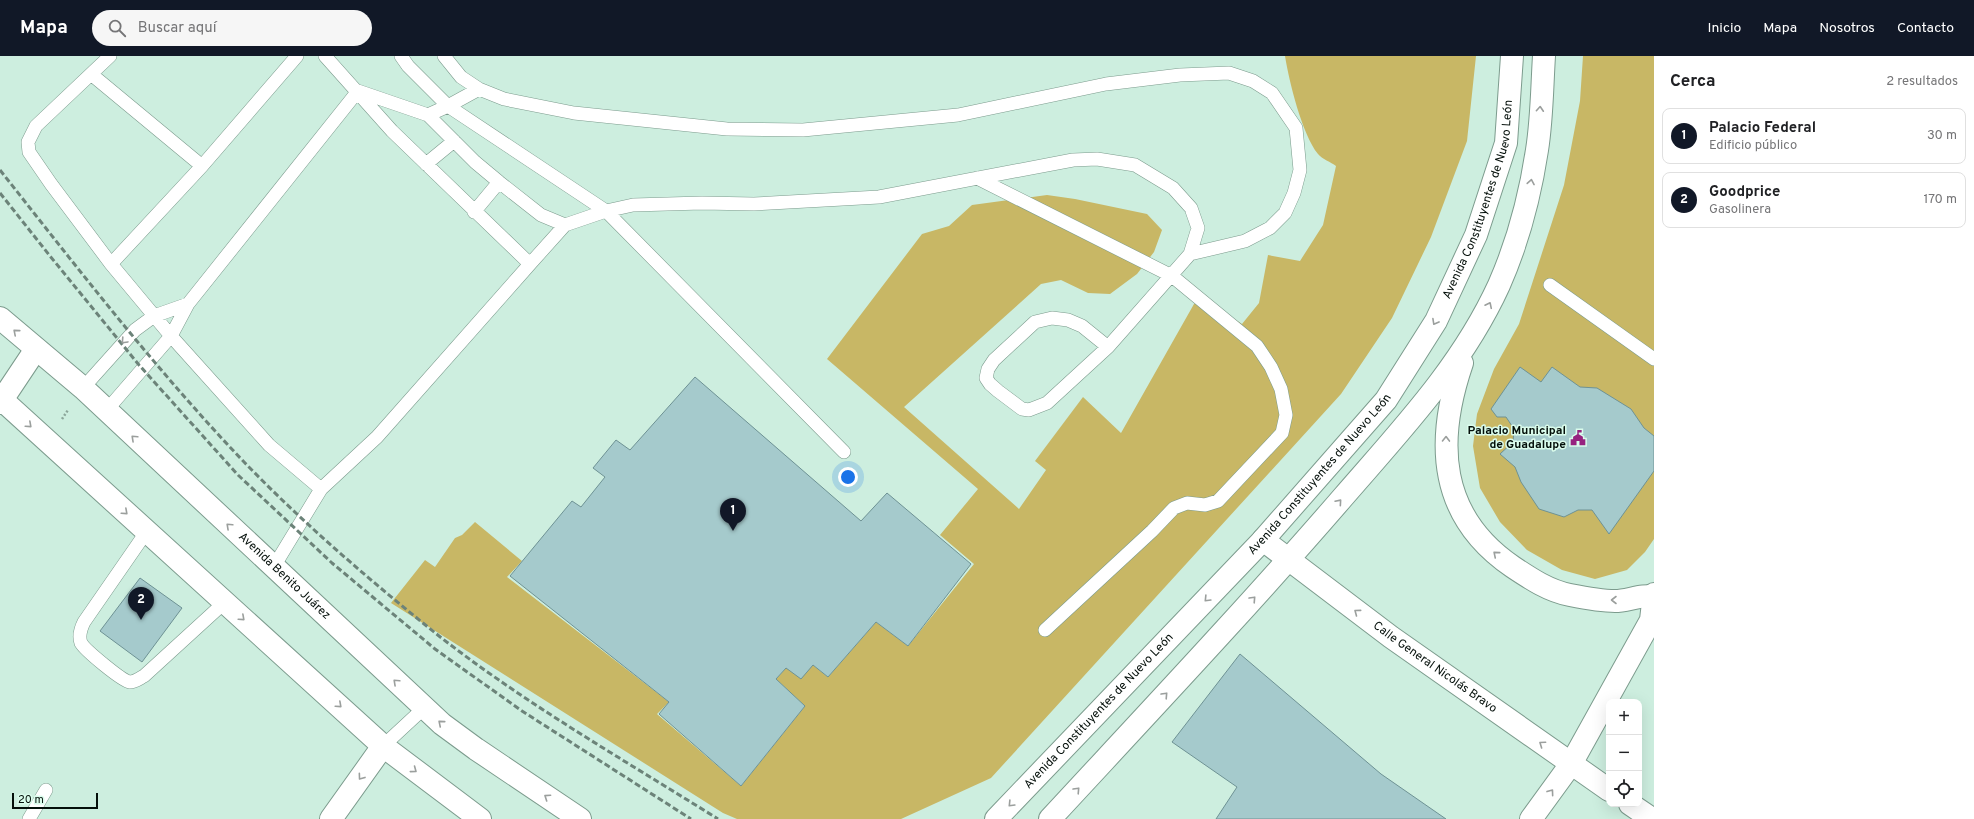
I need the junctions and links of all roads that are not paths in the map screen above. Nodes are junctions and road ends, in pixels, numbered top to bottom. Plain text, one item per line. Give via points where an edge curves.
1 (110, 56) edge
2 (297, 56) edge
3 (325, 56) edge
4 (401, 56) edge
5 (444, 56) edge
6 (1512, 56) edge
7 (1544, 56) edge
8 (91, 74) junction
9 (479, 89) junction
10 (358, 91) junction
11 (448, 106) junction
12 (428, 115) junction
13 (454, 141) junction
14 (426, 164) junction
15 (202, 166) junction
16 (977, 178) junction
17 (499, 182) junction
18 (606, 211) junction
19 (474, 212) junction
20 (564, 225) junction
21 (1190, 254) junction
22 (111, 264) junction
23 (530, 264) junction
24 (1172, 276) junction
25 (1550, 285) dead end
26 (188, 304) junction
27 (154, 316) junction
28 (0, 318) edge
29 (171, 336) junction
30 (1470, 339) junction
31 (1108, 347) junction
32 (36, 349) junction
33 (1654, 359) edge
34 (82, 388) junction
35 (1, 400) edge
36 (106, 412) junction
37 (844, 452) dead end
38 (321, 489) junction
39 (147, 531) junction
40 (1263, 540) junction
41 (1288, 560) junction
42 (274, 568) junction
43 (1654, 596) edge
44 (224, 602) junction
45 (1652, 620) edge
46 (1045, 630) dead end
47 (424, 708) junction
48 (383, 746) junction
49 (1571, 764) junction
50 (1606, 788) edge
51 (46, 790) dead end
52 (1634, 807) edge
53 (469, 816) edge
54 (28, 819) edge
55 (331, 819) edge
56 (580, 819) edge
57 (996, 819) edge
58 (1050, 819) edge
59 (1531, 819) edge
60 (1652, 819) edge

1 - 8 lane
2 - 15 lane
3 - 10 lane
4 - 11 lane
5 - 9 lane via 461,77
6 -> 40 main road, Avenida Constituyentes de Nuevo León via 1506,143 1493,189 1476,235 1436,321 1386,400
30 -> 7 main road via 1499,284 1516,240 1529,194 1537,148
8 - 15 lane
8 - 22 lane via 36,126 28,142 29,152
9 - 11 lane
9 - 21 lane via 504,99 574,113 727,129 803,130 958,115 1106,84 1180,75 1229,73 1253,81 1272,93 1296,128 1300,170 1285,213 1270,228 1245,241
10 - 12 lane
10 - 14 lane via 392,131
10 - 26 lane
11 - 12 lane
11 - 18 lane
12 - 13 lane
13 - 14 lane
13 - 17 lane
14 - 19 lane
15 - 22 lane
16 - 18 lane via 879,197 754,204 633,205
16 - 21 lane via 1073,160 1135,164 1173,188 1191,208 1198,228
16 - 24 lane
17 - 19 lane
17 - 20 lane via 540,215
18 - 20 lane
18 - 37 lane
19 - 23 lane
20 - 23 lane
21 - 24 lane
22 - 27 lane
23 - 38 lane via 377,437
24 - 31 lane
24 - 46 lane via 1257,346 1281,389 1286,415 1282,433 1218,501 1205,505 1187,503 1174,508 1152,532
25 - 33 lane
26 - 27 lane
26 - 29 lane
27 - 29 lane
27 -> 34 lane via 126,339
32 -> 28 main road, Avenida Benito Juárez
29 - 36 lane
29 - 38 lane via 269,445
41 -> 30 main road via 1431,395
43 -> 30 main road via 1616,601 1595,600 1550,589 1504,561 1473,529 1456,498 1448,476 1445,456 1448,410
31 - 31 lane via 1082,326 1068,320 1052,318 1035,322 994,360 986,378 998,391 1022,408 1030,410 1047,403
32 - 34 main road, Avenida Benito Juárez
32 - 35 main road
34 - 36 main road, Avenida Benito Juárez
35 -> 39 main road
42 -> 36 main road, Avenida Benito Juárez
38 - 42 lane
39 - 44 main road
39 - 44 lane via 84,622 80,638 88,651 122,679 136,681
40 - 41 main road, Calle General Nicolás Bravo
40 -> 57 main road, Avenida Constituyentes de Nuevo León
49 -> 41 main road, Calle General Nicolás Bravo via 1391,637
58 -> 41 main road
47 -> 42 main road, Avenida Benito Juárez
43 - 45 main road
44 -> 48 main road
45 - 49 main road
47 - 48 lane
56 -> 47 main road, Avenida Benito Juárez via 476,749
48 -> 53 main road
48 -> 55 main road
49 - 50 main road, Calle General Nicolás Bravo
59 -> 49 main road
51 - 54 lane
52 - 60 main road

